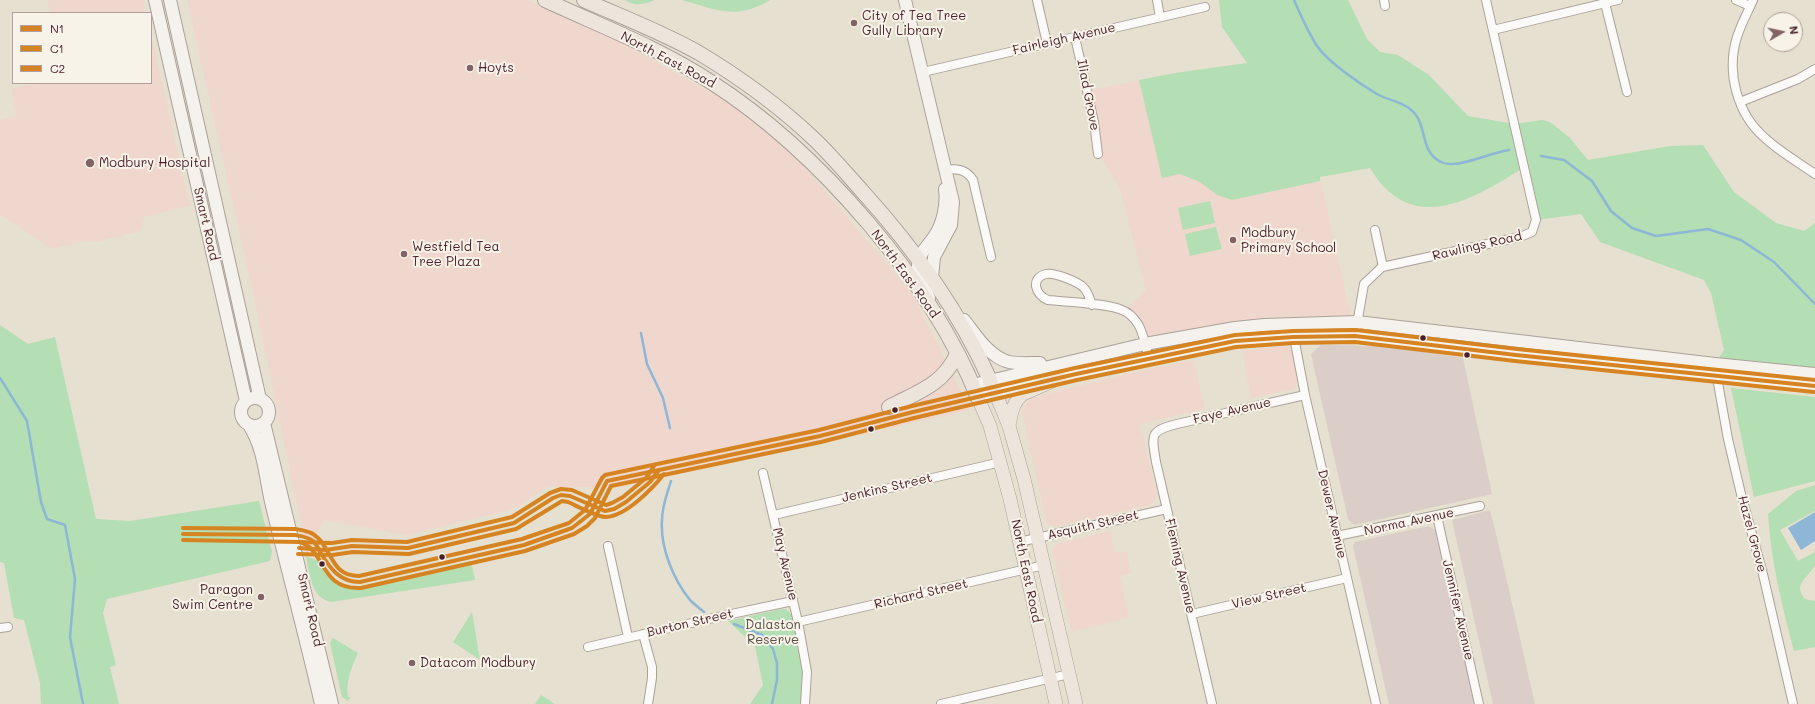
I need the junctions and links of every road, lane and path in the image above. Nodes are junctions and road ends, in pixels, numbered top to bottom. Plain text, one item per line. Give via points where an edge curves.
1 (155, 0) edge
2 (170, 0) edge
3 (545, 0) edge
4 (584, 0) edge
5 (904, 0) edge
6 (911, 0) edge
7 (1036, 0) edge
8 (1157, 0) edge
9 (1486, 0) edge
10 (1618, 0) edge
11 (1736, 0) edge
12 (1605, 3) junction
13 (1752, 3) edge
14 (572, 5) edge
15 (1205, 7) dead end
16 (1160, 17) junction
17 (1493, 30) junction
18 (1075, 37) junction
19 (1047, 43) junction
20 (1815, 69) edge
21 (923, 72) junction
22 (1626, 92) dead end
23 (1740, 102) junction
24 (1098, 154) dead end
25 (833, 158) junction
26 (944, 170) junction
27 (820, 171) junction
28 (1815, 174) edge
29 (1375, 230) dead end
30 (991, 257) dead end
31 (919, 259) junction
32 (1383, 267) junction
33 (932, 277) junction
34 (950, 304) junction
35 (1092, 305) junction
36 (940, 322) junction
37 (1357, 322) junction
38 (1292, 324) junction
39 (1355, 336) junction
40 (1293, 337) junction
41 (1145, 344) junction
42 (958, 354) junction
43 (1149, 359) junction
44 (1060, 363) junction
45 (1716, 370) junction
46 (1815, 374) edge
47 (1059, 378) junction
48 (990, 380) junction
49 (973, 385) junction
50 (1815, 386) edge
51 (996, 394) junction
52 (1305, 395) junction
53 (978, 398) junction
54 (260, 399) junction
55 (246, 401) junction
56 (890, 407) dead end
57 (264, 423) junction
58 (249, 425) junction
59 (1009, 426) junction
60 (1159, 429) joint
61 (1001, 462) junction
62 (763, 472) dead end
63 (1480, 506) dead end
64 (1167, 509) junction
65 (774, 515) junction
66 (1437, 516) junction
67 (1337, 536) junction
68 (1038, 538) junction
69 (1019, 542) junction
70 (608, 546) dead end
71 (1044, 565) junction
72 (1026, 570) junction
73 (1347, 578) junction
74 (793, 601) junction
75 (1192, 614) junction
76 (798, 622) junction
77 (643, 634) junction
78 (628, 637) junction
79 (588, 647) dead end
80 (1069, 674) junction
81 (1050, 679) junction
82 (321, 704) edge
83 (332, 704) edge
84 (648, 704) edge
85 (805, 704) edge
86 (941, 704) edge
87 (1056, 704) edge
88 (1076, 704) edge
89 (1212, 704) edge
90 (1376, 704) edge
91 (1479, 704) edge
92 (1793, 704) edge

1 - 55 main road, Smart Road
2 - 54 main road, Smart Road
3 - 14 highway, North East Road
4 - 25 highway, North East Road via 649,28 699,54 772,104
5 - 21 main road
6 - 21 main road
7 - 19 street
8 - 16 street
9 - 17 street, Rawlings Road
10 - 12 street
11 - 13 street
12 - 17 street
12 - 22 street
13 - 23 street via 1737,36 1734,53 1734,81
14 - 27 highway, North East Road via 711,82 759,117
15 - 16 street, Fairleigh Avenue
16 - 18 street, Fairleigh Avenue
17 - 32 street, Rawlings Road via 1536,220 1532,232 1520,237
18 - 19 street, Fairleigh Avenue
18 - 24 street, Iliad Grove via 1094,122
19 - 21 street, Fairleigh Avenue
20 - 23 street via 1798,79
21 - 26 main road
23 - 28 street via 1752,125 1764,137
25 - 27 highway
25 - 31 highway, North East Road
26 - 30 street via 962,170 973,180
26 - 31 main road via 945,202 941,222
26 - 33 main road via 953,202 953,214 947,232 935,253
27 - 36 highway, North East Road via 887,247
29 - 32 street
31 - 33 highway, North East Road
31 - 36 main road via 919,275
32 - 37 street, Rawlings Road via 1364,284
33 - 34 highway, North East Road
34 - 44 main road via 998,357 1009,362
34 - 48 highway, North East Road
35 - 35 street via 1041,298 1036,283 1047,274 1078,283 1086,291
35 - 41 street via 1124,310 1138,324
36 - 42 highway, North East Road
37 - 38 main road
37 - 39 street, Rawlings Road
37 - 45 main road
38 - 40 street, Dewer Avenue
38 - 41 main road via 1235,328
39 - 40 main road
39 - 45 main road via 1516,355
40 - 43 main road via 1235,342
40 - 52 street, Dewer Avenue
41 - 43 street
41 - 44 main road
42 - 49 highway, North East Road
42 - 56 highway via 939,381
43 - 47 main road
44 - 48 main road
45 - 46 main road
45 - 50 main road
45 - 92 street, Hazel Grove via 1728,439
47 - 51 main road
47 - 59 main road via 1018,398 1014,403
48 - 49 main road
48 - 51 main road, North East Road
49 - 53 highway, North East Road
51 - 53 main road
51 - 59 main road, North East Road
52 - 60 street, Faye Avenue
52 - 67 street, Dewer Avenue
53 - 61 main road, North East Road
54 - 55 main road via 252,398
54 - 57 main road via 267,404 268,415
55 - 58 main road via 241,416
57 - 58 main road via 257,426
57 - 83 main road, Smart Road
58 - 82 main road, Smart Road via 257,437 261,450
59 - 68 main road, North East Road
60 - 64 street, Fleming Avenue via 1154,434 1153,441
61 - 65 street, Jenkins Street
61 - 69 main road, North East Road
62 - 65 street, May Avenue
63 - 66 street, Norma Avenue
64 - 68 street, Asquith Street
64 - 75 street, Fleming Avenue
65 - 74 street, May Avenue
66 - 67 street, Norma Avenue
66 - 91 street, Jennifer Avenue
67 - 73 street, Dewer Avenue
68 - 69 street, Asquith Street
68 - 71 main road, North East Road
69 - 72 main road, North East Road
70 - 78 street
71 - 72 street, Richard Street
71 - 80 main road, North East Road
72 - 76 street, Richard Street
72 - 81 main road, North East Road
73 - 75 street, View Street
73 - 90 street, Dewer Avenue
74 - 76 street, May Avenue
74 - 77 street, Burton Street
75 - 89 street, Fleming Avenue
76 - 85 street, May Avenue via 807,672
77 - 78 street, Burton Street
77 - 84 street via 652,672
78 - 79 street, Burton Street
80 - 81 street
80 - 88 main road, North East Road
81 - 86 street
81 - 87 main road, North East Road

